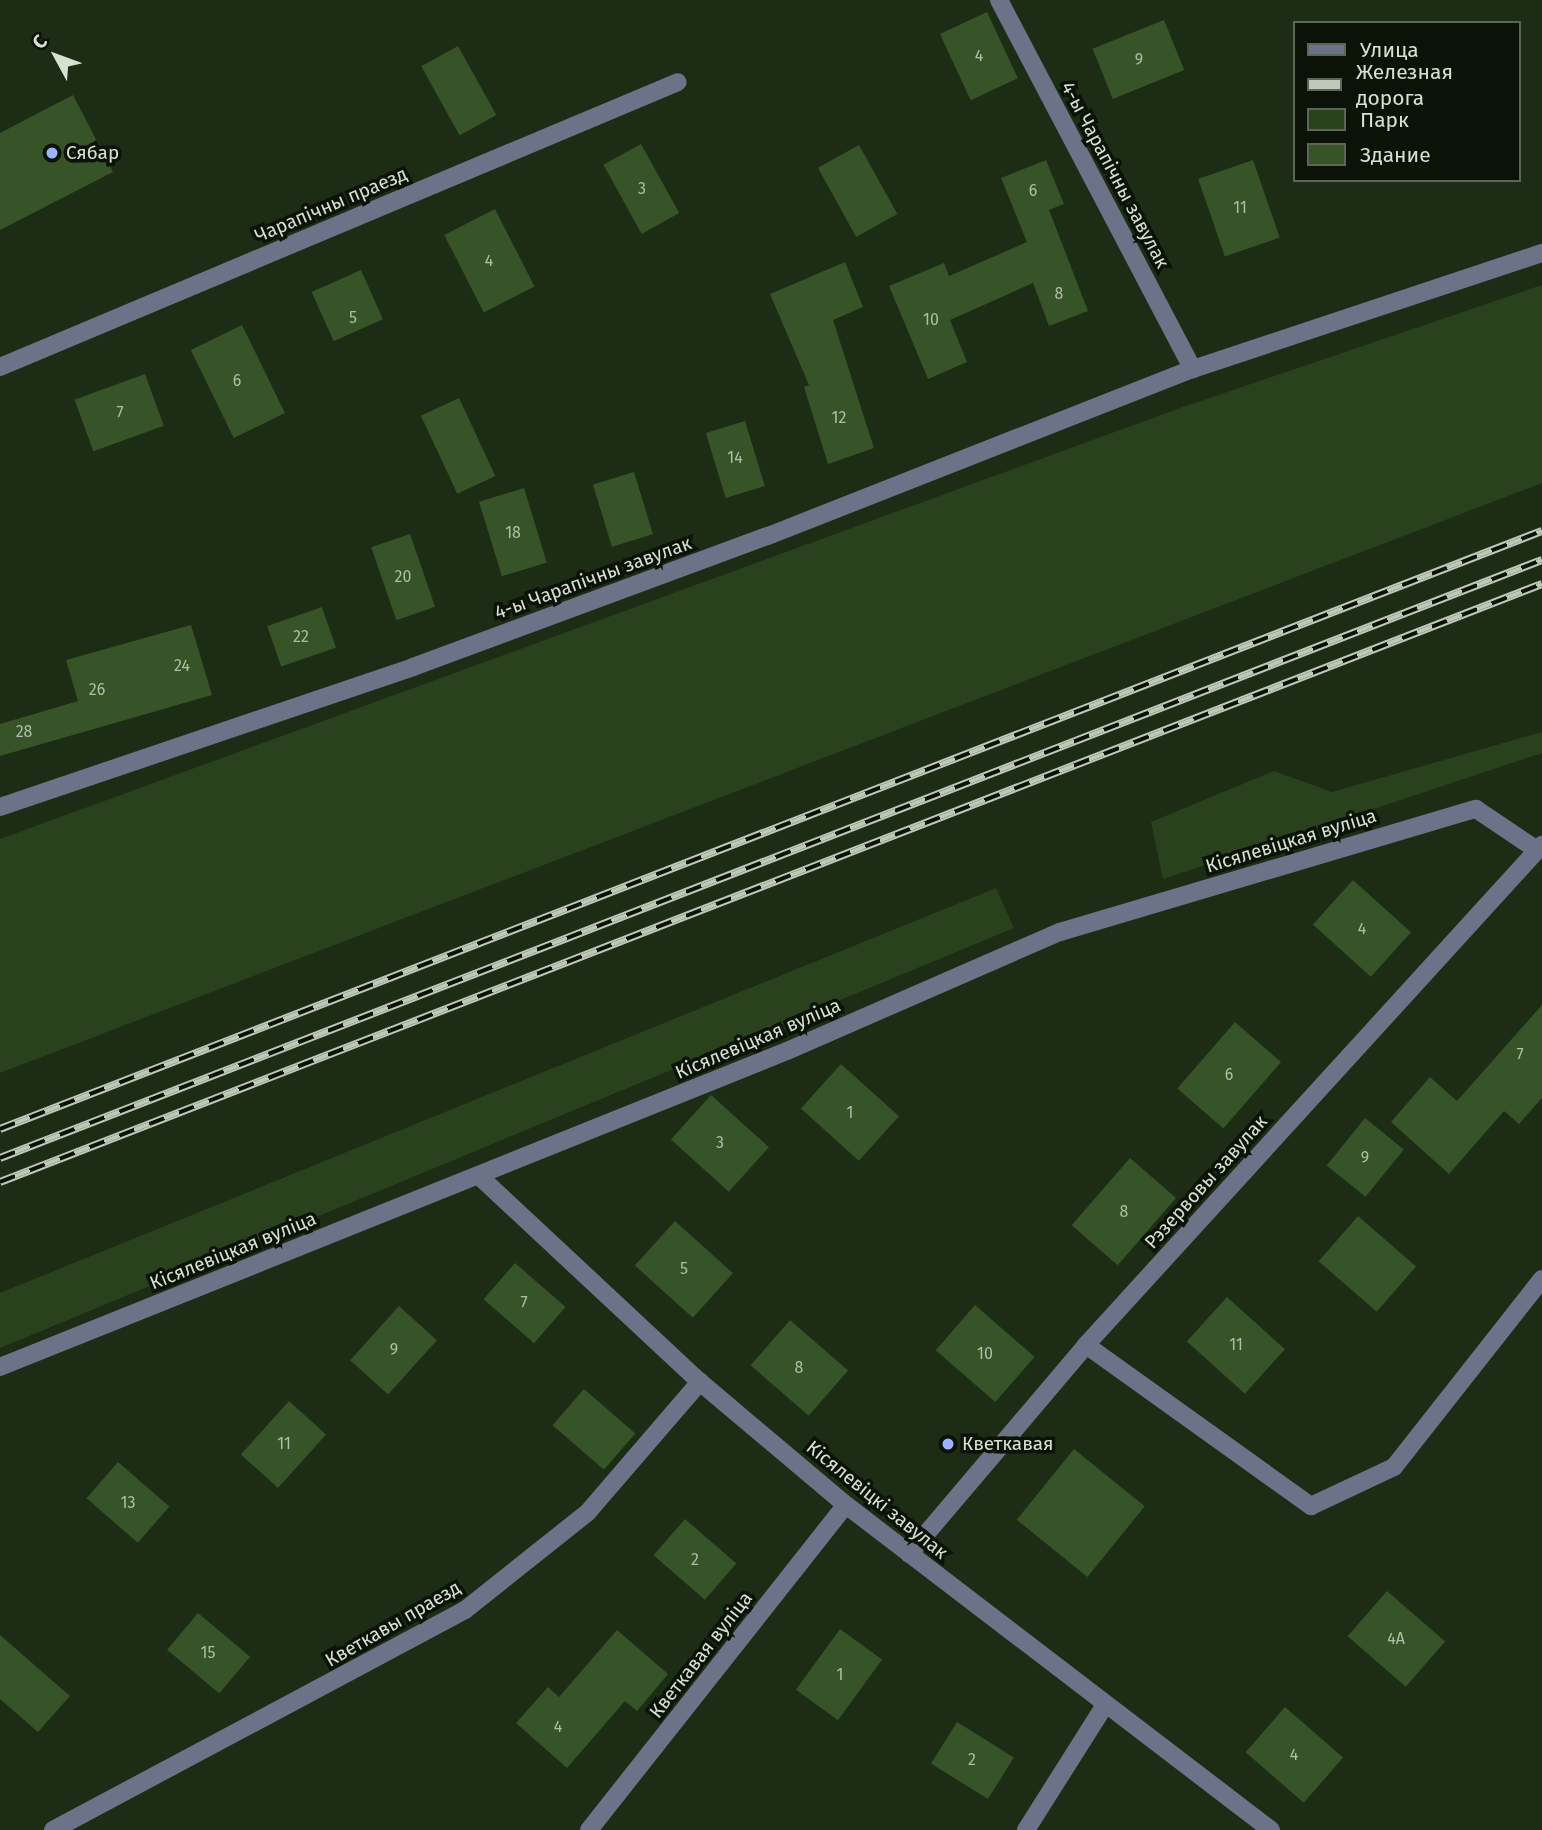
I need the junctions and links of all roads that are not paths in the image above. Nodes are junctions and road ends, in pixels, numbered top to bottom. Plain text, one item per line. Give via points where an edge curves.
1 (999, 0) edge
2 (678, 82) dead end
3 (1542, 253) edge
4 (0, 367) edge
5 (1193, 369) junction
6 (0, 807) edge
7 (1539, 847) edge
8 (479, 1176) junction
9 (1542, 1279) edge
10 (1086, 1345) junction
11 (0, 1367) edge
12 (700, 1382) junction
13 (846, 1505) junction
14 (909, 1554) junction
15 (1105, 1704) junction
16 (53, 1830) edge
17 (589, 1830) edge
18 (1026, 1830) edge
19 (1271, 1830) edge

1 - 5 street, 4-ы Чарапічны завулак
2 - 4 street, Чарапічны праезд
3 - 5 street, 4-ы Чарапічны завулак
5 - 6 street, 4-ы Чарапічны завулак via 451,653
7 - 8 street, Кісялевіцкая вуліца via 1476,808 1060,932
7 - 10 street, Рэзервовы завулак
8 - 11 street, Кісялевіцкая вуліца
8 - 12 street, Кісялевіцкі завулак
9 - 10 street via 1394,1467 1311,1506
10 - 14 street, Рэзервовы завулак
12 - 13 street, Кісялевіцкі завулак
12 - 16 street, Кветкавы праезд via 588,1512 465,1610
13 - 14 street, Кісялевіцкі завулак
13 - 17 street, Кветкавая вуліца
14 - 15 street, Кісялевіцкі завулак
15 - 18 street
15 - 19 street, Кісялевіцкі завулак

